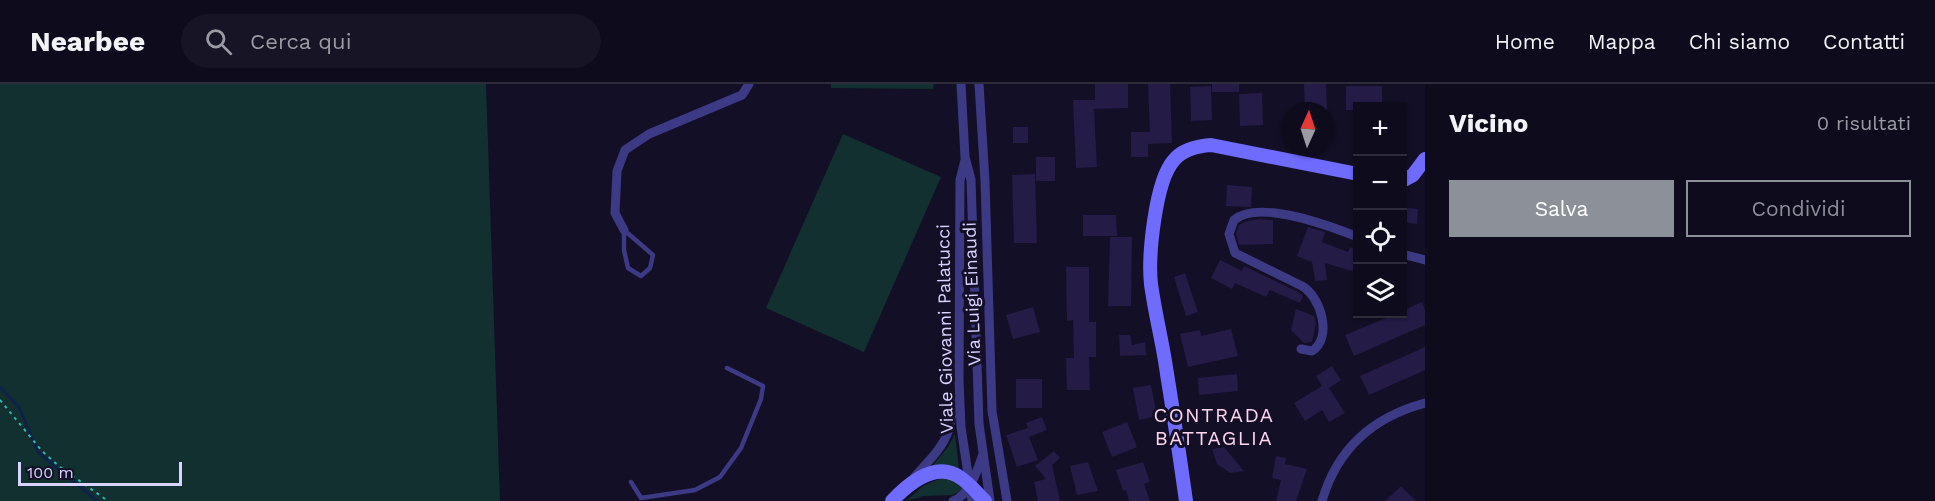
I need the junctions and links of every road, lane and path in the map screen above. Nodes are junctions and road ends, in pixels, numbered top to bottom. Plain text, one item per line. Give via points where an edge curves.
1 (749, 84) edge
2 (961, 84) edge
3 (979, 84) edge
4 (965, 157) junction
5 (1425, 159) edge
6 (1353, 173) edge
7 (1407, 177) edge
8 (624, 230) junction
9 (1353, 235) edge
10 (1407, 255) edge
11 (1425, 260) edge
12 (1301, 349) dead end
13 (727, 368) dead end
14 (959, 381) junction
15 (0, 400) edge
16 (1423, 405) edge
17 (983, 452) junction
18 (632, 482) dead end
19 (909, 484) junction
20 (969, 485) junction
21 (108, 501) edge
22 (892, 501) edge
23 (953, 501) edge
24 (972, 501) edge
25 (985, 501) edge
26 (990, 501) edge
27 (1007, 501) edge
28 (1186, 501) edge
29 (1322, 501) edge

1 - 8 street via 742,95 649,134 625,150 617,171 615,213
2 - 4 street, Viale Giovanni Palatucci
3 - 27 street, Via Luigi Einaudi via 992,411
4 - 14 street, Viale Giovanni Palatucci via 960,180
4 - 17 street, Viale Giovanni Palatucci via 971,180
5 - 7 street
6 - 28 street via 1211,145 1181,154 1166,171 1154,228 1150,274
8 - 8 lane via 628,268 641,276 650,268 653,255
9 - 12 street via 1278,214 1248,212 1234,220 1229,234 1235,254 1307,288 1320,306 1320,342 1312,351
10 - 11 street
13 - 18 lane via 763,386 741,448 720,477 695,490 641,498
14 - 19 street via 946,438
14 - 20 street, Viale Giovanni Palatucci
15 - 21 path via 42,451
16 - 29 street via 1383,420 1356,440 1336,465
17 - 20 street
17 - 26 street, Viale Giovanni Palatucci
19 - 20 street via 943,472 956,475
19 - 22 street
20 - 23 street via 962,498
20 - 24 street, Viale Giovanni Palatucci
20 - 25 street

